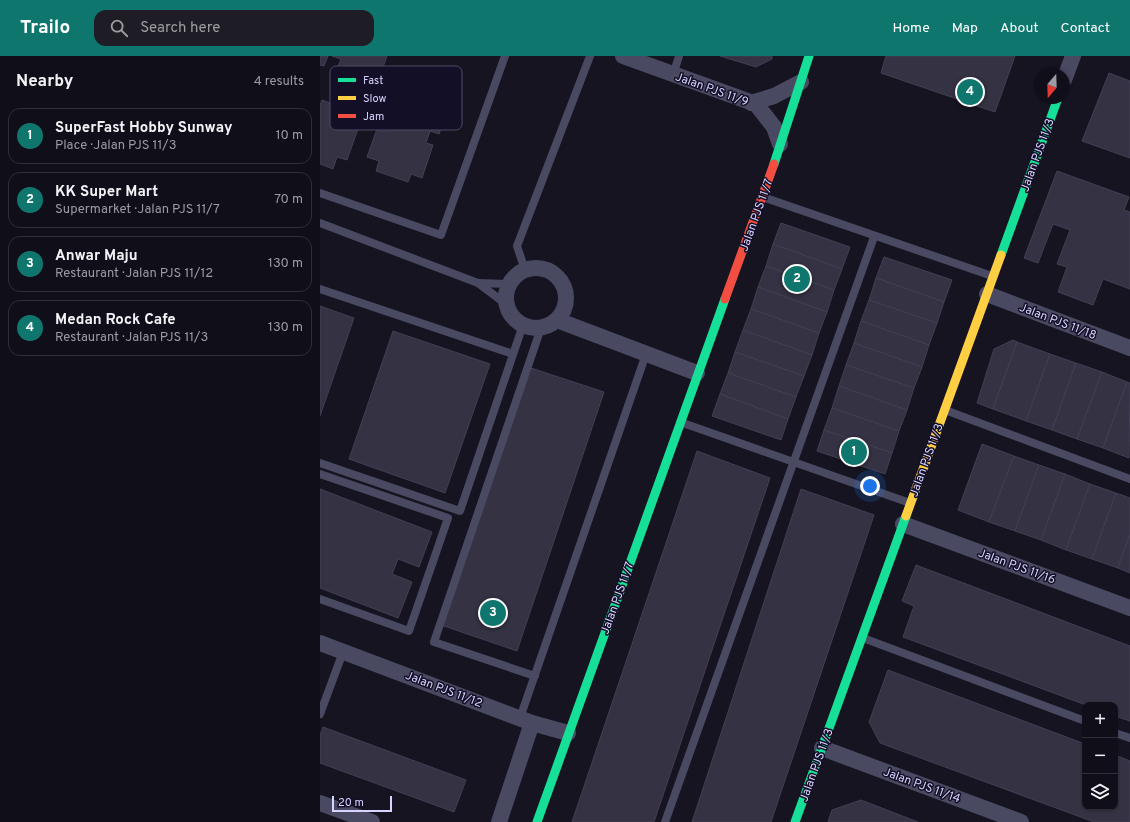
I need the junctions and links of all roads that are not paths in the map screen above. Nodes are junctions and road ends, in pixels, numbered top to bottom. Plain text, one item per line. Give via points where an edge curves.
1 (505, 56) edge
2 (590, 56) edge
3 (623, 56) edge
4 (679, 56) edge
5 (809, 56) edge
6 (1073, 56) edge
7 (1068, 68) edge
8 (673, 75) junction
9 (801, 82) junction
10 (751, 103) junction
11 (1056, 104) edge
12 (780, 144) junction
13 (320, 193) edge
14 (763, 197) junction
15 (320, 223) edge
16 (874, 236) junction
17 (525, 270) junction
18 (993, 276) junction
19 (478, 284) junction
20 (509, 284) junction
21 (320, 290) edge
22 (987, 294) junction
23 (506, 304) junction
24 (557, 320) junction
25 (523, 325) junction
26 (541, 328) junction
27 (1130, 348) edge
28 (513, 354) junction
29 (646, 354) junction
30 (697, 373) junction
31 (945, 410) junction
32 (680, 422) junction
33 (793, 462) junction
34 (320, 463) edge
35 (320, 474) edge
36 (1130, 479) edge
37 (911, 503) junction
38 (903, 524) junction
39 (320, 599) edge
40 (1130, 608) edge
41 (862, 638) junction
42 (320, 643) edge
43 (343, 652) junction
44 (534, 676) junction
45 (320, 714) edge
46 (526, 720) junction
47 (1082, 720) edge
48 (568, 733) junction
49 (1118, 734) edge
50 (1130, 738) edge
51 (822, 748) junction
52 (320, 803) edge
53 (372, 822) edge
54 (498, 822) edge
55 (537, 822) edge
56 (665, 822) edge
57 (795, 822) edge
58 (1021, 822) edge

1 - 13 lane via 441,236
2 - 17 lane via 518,246
3 - 8 street, Jalan PJS 11/9
4 - 8 lane
5 - 9 street, Jalan PJS 11/7
6 - 7 street
8 - 10 street, Jalan PJS 11/9
9 - 10 street via 774,96
9 - 12 street, Jalan PJS 11/7
10 - 12 street, Jalan PJS 11/9 via 756,104 774,127
11 - 18 street, Jalan PJS 11/3
12 - 14 street, Jalan PJS 11/7
14 - 16 lane
14 - 30 street, Jalan PJS 11/7
15 - 19 lane
16 - 18 lane
16 - 33 lane
17 - 20 street via 516,275
17 - 24 street via 545,269 561,281 566,291 566,301
18 - 22 street, Jalan PJS 11/3
19 - 20 lane
19 - 23 lane
20 - 23 street
21 - 28 lane
22 - 27 street, Jalan PJS 11/18
22 - 31 street, Jalan PJS 11/3
23 - 25 street via 515,320
24 - 26 street
24 - 29 street
25 - 26 street
25 - 28 lane
26 - 44 lane via 434,642
28 - 34 lane via 460,511
29 - 30 street
29 - 44 lane
30 - 32 street, Jalan PJS 11/7
31 - 36 lane
31 - 37 street, Jalan PJS 11/3
32 - 33 lane
32 - 48 street, Jalan PJS 11/7
33 - 37 lane
33 - 56 lane
35 - 39 lane via 448,518 409,631
37 - 38 street, Jalan PJS 11/3
38 - 40 street, Jalan PJS 11/16
38 - 41 street, Jalan PJS 11/3
41 - 47 lane
41 - 51 street, Jalan PJS 11/3
42 - 43 street, Jalan PJS 11/12
43 - 45 lane
43 - 46 street, Jalan PJS 11/12
44 - 46 lane
46 - 48 street, Jalan PJS 11/12
46 - 54 street
48 - 55 street, Jalan PJS 11/7
49 - 50 lane
51 - 57 street, Jalan PJS 11/3
51 - 58 street, Jalan PJS 11/14
52 - 53 street

